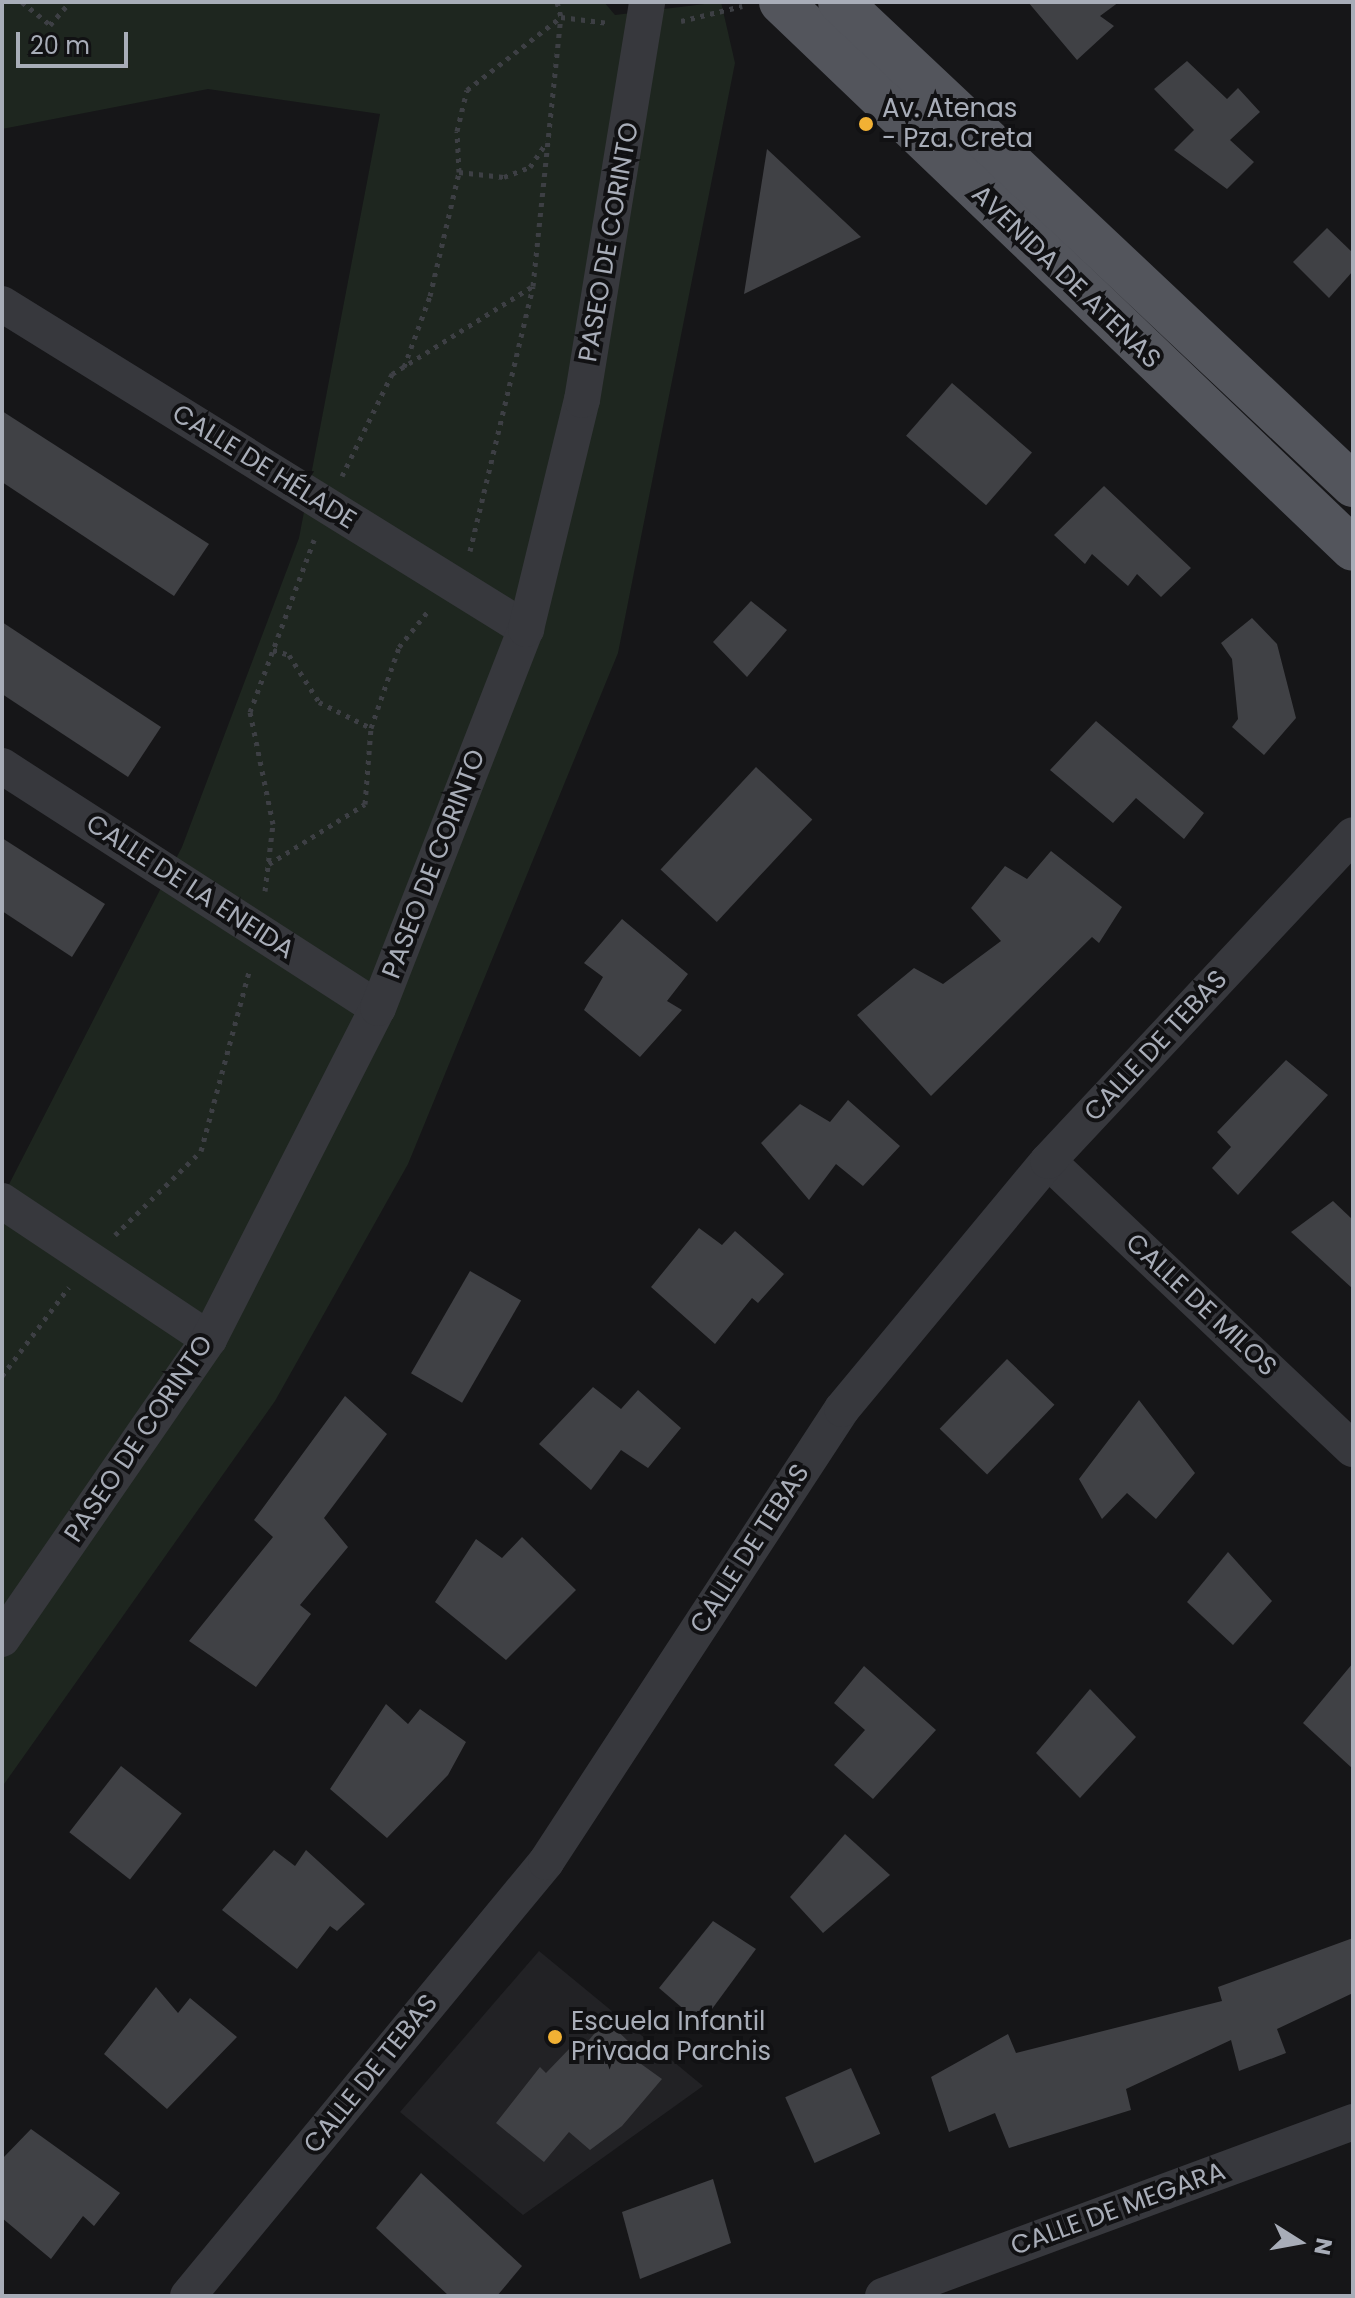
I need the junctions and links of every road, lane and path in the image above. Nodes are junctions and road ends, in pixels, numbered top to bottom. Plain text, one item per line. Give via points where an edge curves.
1 (22, 2) edge
2 (70, 2) edge
3 (647, 2) edge
4 (781, 2) edge
5 (840, 2) edge
6 (548, 141) junction
7 (459, 172) junction
8 (533, 286) junction
9 (2, 304) edge
10 (404, 367) junction
11 (1353, 485) edge
12 (328, 506) junction
13 (1353, 549) edge
14 (451, 583) junction
15 (526, 629) junction
16 (273, 650) junction
17 (371, 728) junction
18 (2, 766) edge
19 (1353, 835) edge
20 (268, 864) junction
21 (259, 932) junction
22 (378, 1008) junction
23 (1048, 1161) junction
24 (2, 1201) edge
25 (89, 1259) junction
26 (209, 1339) junction
27 (2, 1376) edge
28 (1353, 1449) edge
29 (2, 1639) edge
30 (1353, 2122) edge
31 (199, 2292) edge
32 (883, 2296) edge

1 - 2 path via 50,25
3 - 15 street, PASEO DE CORINTO via 582,400
4 - 13 main road, AVENIDA DE ATENAS
5 - 11 main road, AVENIDA DE ATENAS
6 - 7 path via 530,167 504,177
6 - 7 path via 561,17 467,90 457,131
6 - 8 path
7 - 10 path via 430,296
8 - 10 path
8 - 14 path via 466,564
9 - 12 street, CALLE DE HÉLADE
10 - 12 path via 392,374
12 - 14 street, CALLE DE HÉLADE
12 - 16 path
14 - 15 street, CALLE DE HÉLADE
14 - 17 path via 399,647
15 - 22 street, PASEO DE CORINTO
16 - 17 path via 289,655 319,702
16 - 20 path via 250,712 273,824
17 - 20 path via 365,804
18 - 21 street, CALLE DE LA ENEIDA
19 - 23 street, CALLE DE TEBAS
20 - 21 path
21 - 22 street, CALLE DE LA ENEIDA
21 - 25 path via 201,1151
22 - 26 street, PASEO DE CORINTO
23 - 28 street, CALLE DE MILOS
23 - 31 street, CALLE DE TEBAS via 842,1409 546,1862
24 - 25 street
25 - 26 street
25 - 27 path
26 - 29 street, PASEO DE CORINTO
30 - 32 street, CALLE DE MEGARA

